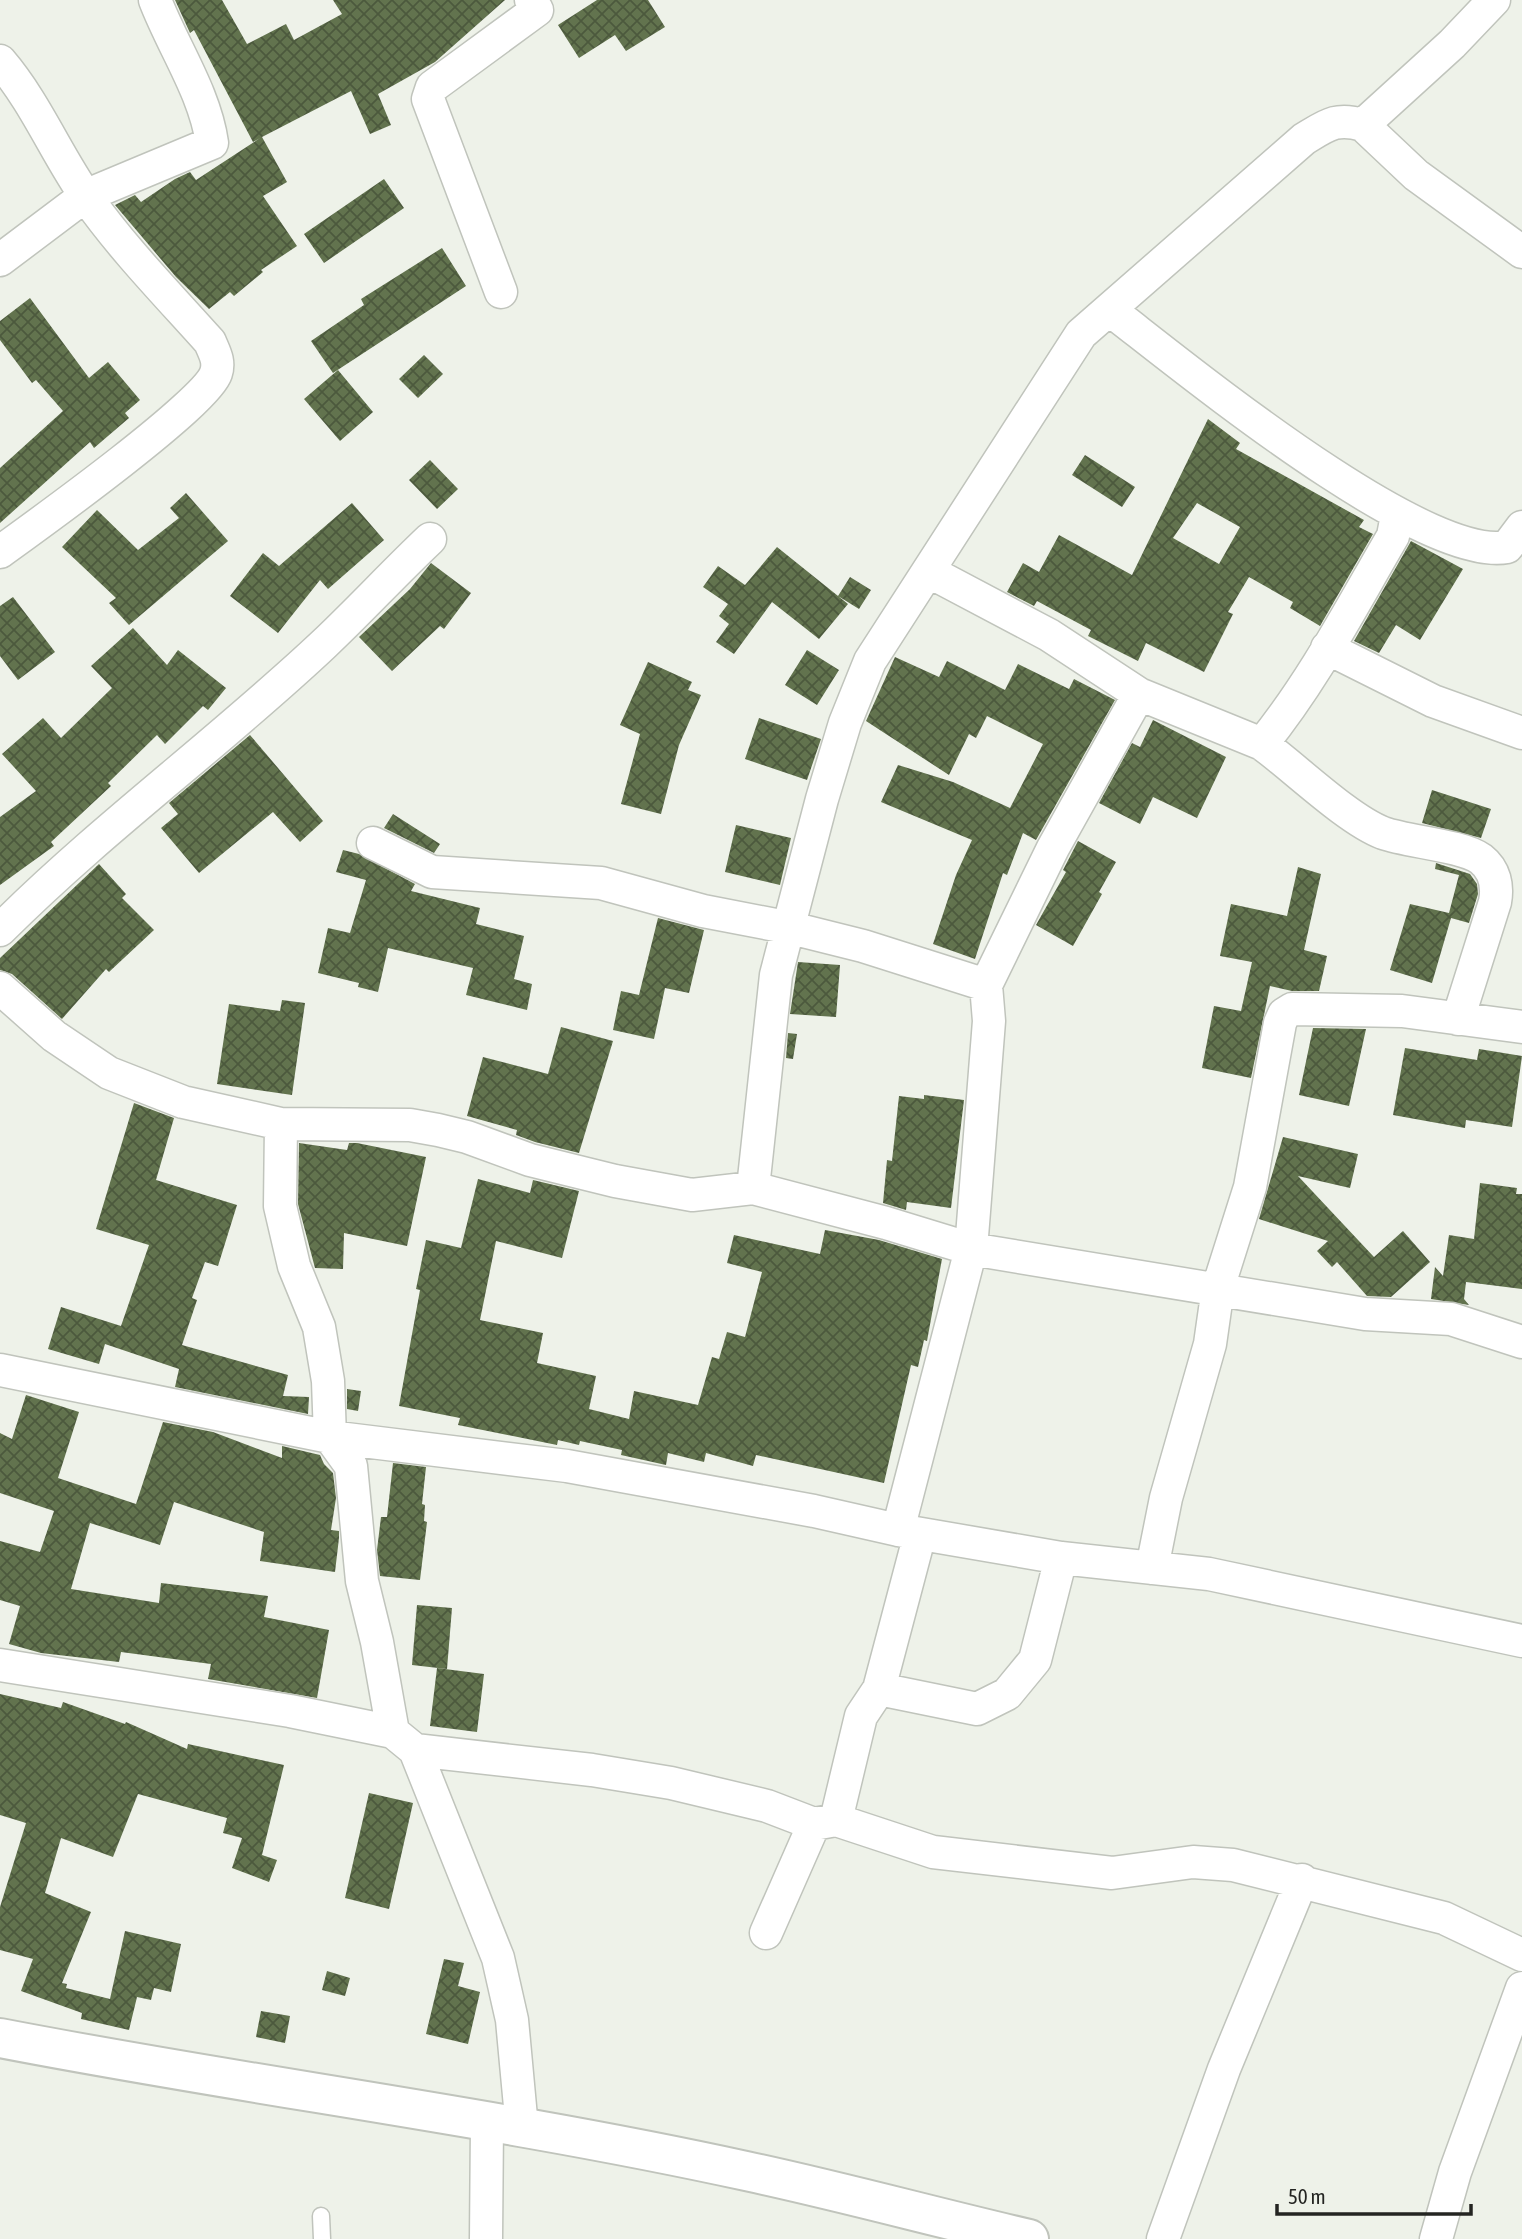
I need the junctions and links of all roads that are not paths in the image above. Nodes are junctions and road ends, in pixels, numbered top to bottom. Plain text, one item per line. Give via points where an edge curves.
1 (155, 0) edge
2 (1494, 0) edge
3 (542, 3) edge
4 (0, 61) edge
5 (1363, 125) junction
6 (85, 196) junction
7 (1522, 252) edge
8 (0, 260) edge
9 (500, 292) dead end
10 (1111, 310) junction
11 (1397, 515) junction
12 (1522, 527) edge
13 (430, 539) dead end
14 (0, 552) edge
15 (928, 571) junction
16 (1327, 648) junction
17 (1139, 694) junction
18 (1522, 733) edge
19 (1262, 744) junction
20 (373, 843) dead end
21 (791, 928) junction
22 (0, 930) edge
23 (986, 985) junction
24 (0, 988) edge
25 (1458, 1019) junction
26 (1522, 1027) edge
27 (281, 1124) junction
28 (753, 1188) junction
29 (971, 1249) junction
30 (1218, 1288) junction
31 (1522, 1342) edge
32 (0, 1370) edge
33 (330, 1437) junction
34 (909, 1532) junction
35 (1061, 1558) junction
36 (1152, 1568) junction
37 (1522, 1641) edge
38 (0, 1665) edge
39 (879, 1689) junction
40 (404, 1741) junction
41 (825, 1822) junction
42 (1302, 1880) junction
43 (766, 1933) dead end
44 (1522, 1955) edge
45 (1522, 1988) edge
46 (0, 2038) edge
47 (505, 2125) junction
48 (321, 2216) dead end
49 (322, 2239) edge
50 (486, 2239) edge
51 (1029, 2239) edge
52 (1163, 2239) edge
53 (1436, 2239) edge

1 - 6 street via 208,118 212,143
2 - 5 street
3 - 9 street via 432,87 428,99
4 - 6 street via 28,97
5 - 7 street via 1416,175
5 - 10 street via 1345,120 1304,139
6 - 8 street
6 - 14 street via 210,342 218,360 216,375 110,470
10 - 11 street via 1260,425
10 - 15 street via 1081,334
11 - 12 street via 1443,537 1494,549 1507,547
11 - 16 street via 1393,536
13 - 22 street via 325,644 44,886
15 - 17 street via 1049,635
15 - 21 street via 870,661 845,723
16 - 18 street via 1433,701
16 - 19 street via 1292,707
17 - 19 street
17 - 23 street via 1053,848
19 - 25 street via 1381,832 1480,858 1492,872 1498,888 1495,902
20 - 21 street via 432,872 601,883 703,911
21 - 23 street
21 - 28 street via 776,975
23 - 29 street via 989,1021
24 - 27 street via 54,1036 109,1073 183,1102
25 - 26 street
25 - 30 street via 1337,1009 1292,1009 1284,1014 1250,1187
27 - 28 street via 410,1125 628,1184 692,1195
27 - 33 street via 280,1206 295,1266 320,1327
28 - 29 street
29 - 30 street
29 - 34 street
30 - 31 street via 1365,1314 1451,1319
30 - 36 street via 1210,1345 1166,1498
32 - 33 street
33 - 34 street via 567,1466
33 - 40 street via 351,1466 362,1581
34 - 35 street
34 - 39 street
35 - 36 street
35 - 39 street via 1035,1660 1007,1694 977,1709
36 - 37 street via 1209,1574
38 - 40 street via 313,1715
39 - 41 street via 860,1716
40 - 41 street via 671,1783
40 - 47 street via 498,1958 512,2021
41 - 42 street via 945,1854 1112,1873 1193,1862
41 - 43 street
42 - 44 street via 1444,1918
42 - 52 street via 1224,2069
45 - 53 street via 1455,2172
46 - 47 main road
47 - 50 street
47 - 51 main road via 746,2171
48 - 49 lane

